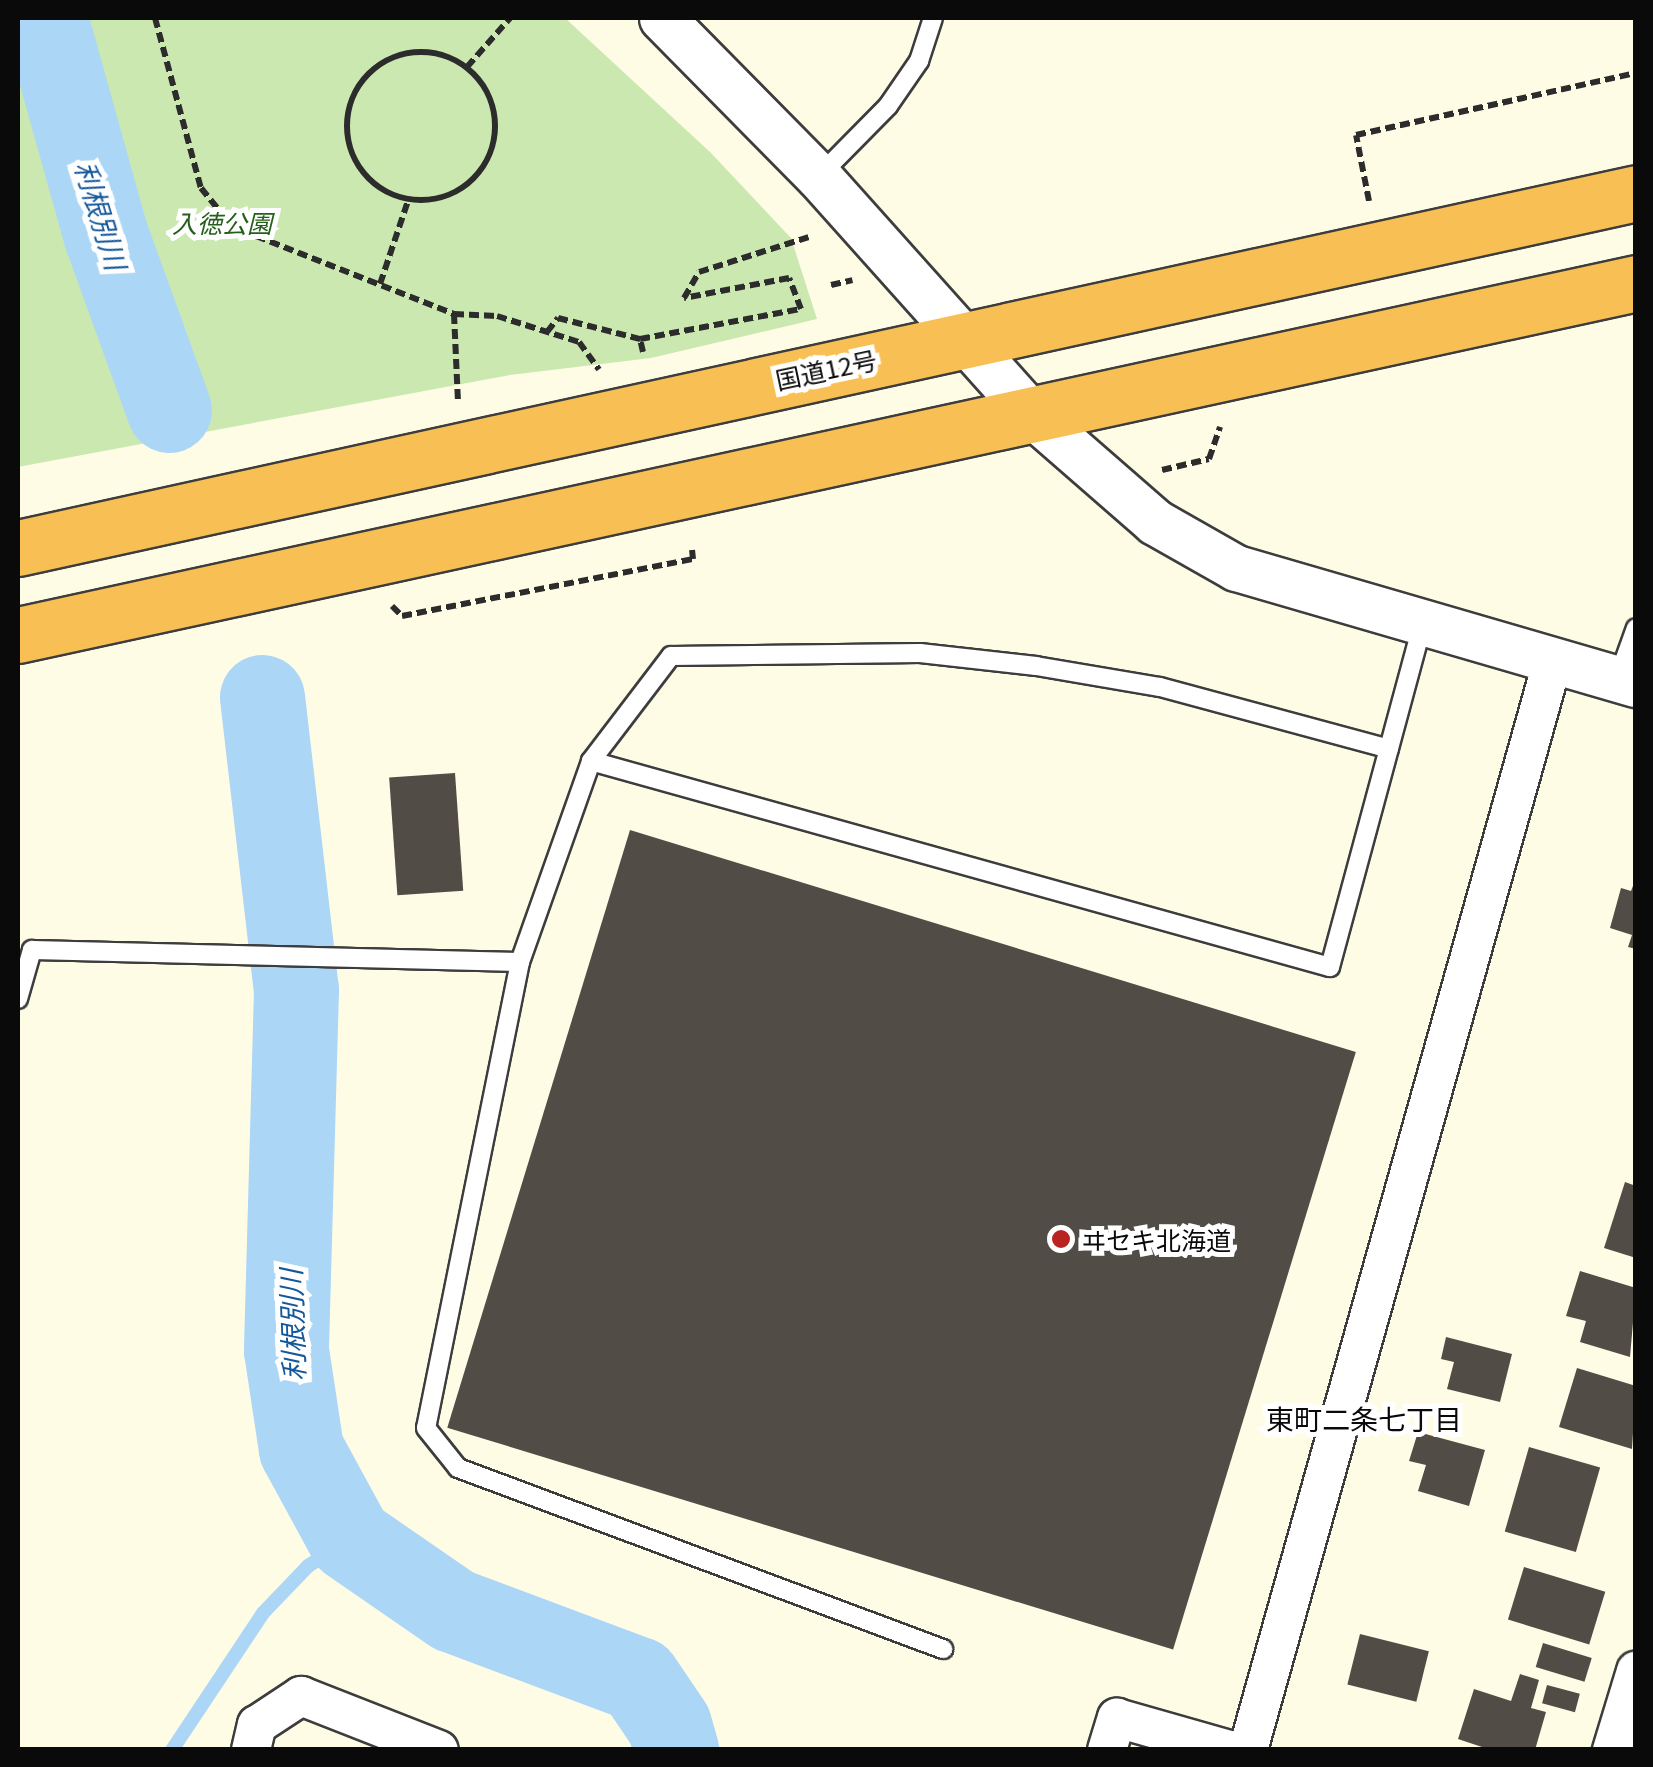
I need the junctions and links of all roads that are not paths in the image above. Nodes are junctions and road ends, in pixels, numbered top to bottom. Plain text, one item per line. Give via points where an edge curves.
1 (662, 18) edge
2 (933, 18) edge
3 (819, 177) junction
4 (1636, 193) edge
5 (1636, 283) edge
6 (962, 338) junction
7 (1029, 412) junction
8 (18, 548) edge
9 (1422, 622) junction
10 (1636, 628) edge
11 (18, 635) edge
12 (1553, 660) junction
13 (1627, 681) edge
14 (1389, 749) junction
15 (591, 761) junction
16 (520, 962) junction
17 (18, 999) edge
18 (943, 1649) dead end
19 (1636, 1671) edge
20 (251, 1750) edge
21 (440, 1750) edge
22 (1108, 1750) edge
23 (1229, 1750) edge
24 (1248, 1750) edge
25 (1612, 1750) edge

1 - 3 street
2 - 3 lane via 920,61 888,106
3 - 6 street
4 - 6 highway, 国道12号
5 - 7 highway
6 - 7 street
6 - 8 highway, 国道12号
7 - 9 street via 1156,522 1236,568
7 - 11 highway
9 - 12 street
9 - 14 lane
10 - 13 lane
12 - 13 street
12 - 24 street
14 - 15 lane via 1160,687 1036,666 920,653 671,656
14 - 15 lane via 1330,967
15 - 16 lane
16 - 17 lane via 32,950
16 - 18 lane via 426,1428 458,1468
19 - 25 street
20 - 21 street via 258,1725 301,1696
22 - 23 street via 1118,1718

